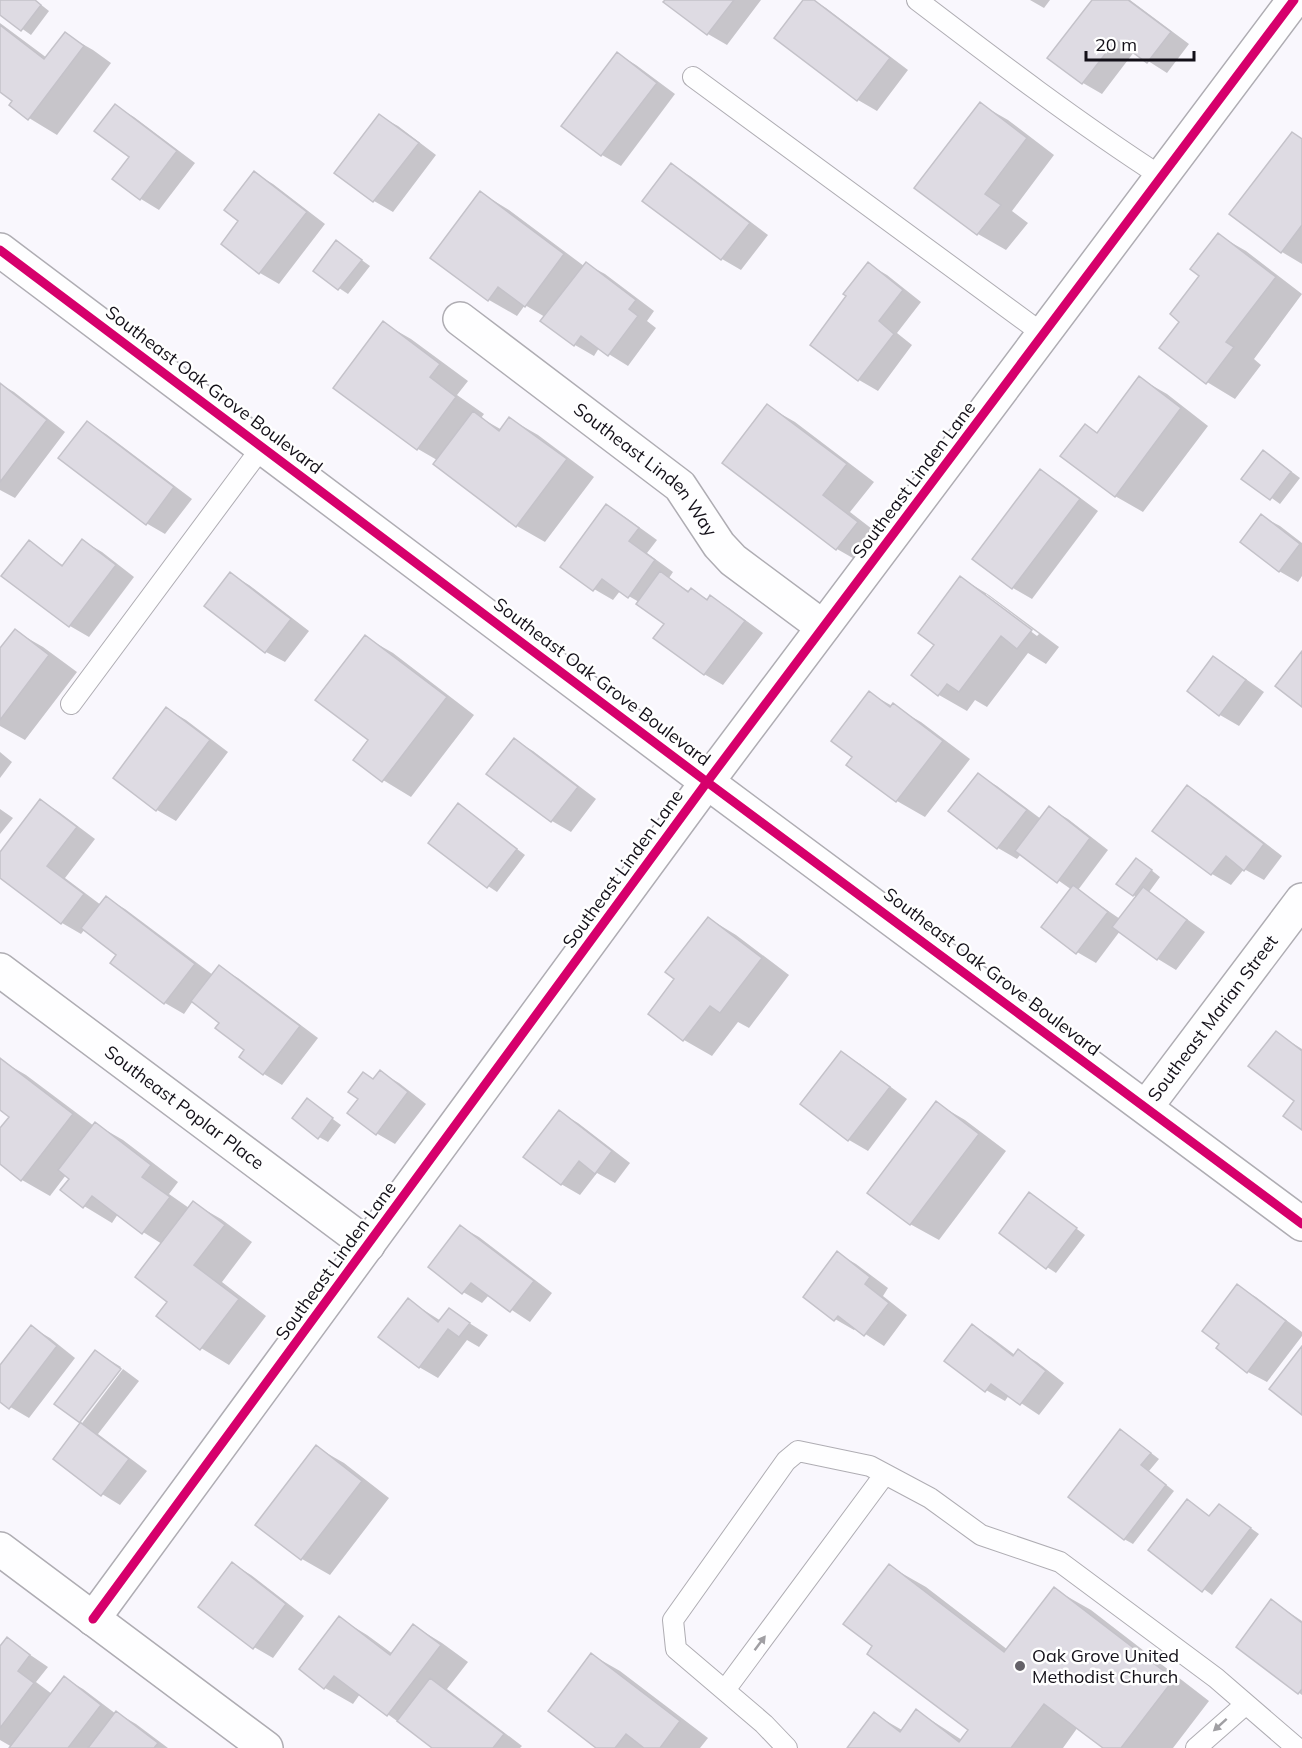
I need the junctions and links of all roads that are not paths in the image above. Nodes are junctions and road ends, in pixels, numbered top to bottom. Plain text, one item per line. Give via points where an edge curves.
1 (917, 0) edge
2 (1294, 0) edge
3 (693, 77) dead end
4 (1162, 177) junction
5 (0, 250) edge
6 (460, 319) dead end
7 (1043, 334) junction
8 (262, 447) junction
9 (824, 627) junction
10 (71, 704) dead end
11 (707, 782) junction
12 (1302, 900) edge
13 (0, 970) edge
14 (1146, 1107) junction
15 (1302, 1224) edge
16 (368, 1245) junction
17 (885, 1474) junction
18 (0, 1549) edge
19 (93, 1619) junction
20 (725, 1690) junction
21 (1246, 1704) junction
22 (266, 1748) edge
23 (787, 1748) edge
24 (1196, 1748) edge
25 (1297, 1748) edge

1 - 4 lane via 1097,135
2 - 4 street, Southeast Linden Lane
3 - 7 lane
4 - 7 street, Southeast Linden Lane
5 - 8 street, Southeast Oak Grove Boulevard
6 - 9 street, Southeast Linden Way via 680,486 733,560
7 - 9 street, Southeast Linden Lane
8 - 10 lane
8 - 11 street, Southeast Oak Grove Boulevard
9 - 11 street, Southeast Linden Lane
11 - 14 street, Southeast Oak Grove Boulevard
11 - 16 street, Southeast Linden Lane
12 - 14 street, Southeast Marian Street
13 - 16 street, Southeast Poplar Place
14 - 15 street, Southeast Oak Grove Boulevard
16 - 19 street, Southeast Linden Lane
20 -> 17 lane
17 - 20 lane via 870,1466 798,1450 786,1461 673,1620 676,1649
17 - 21 lane via 930,1498 981,1535 1060,1562
18 - 19 street
19 - 22 street
20 - 23 lane
21 -> 24 lane
21 - 25 lane

